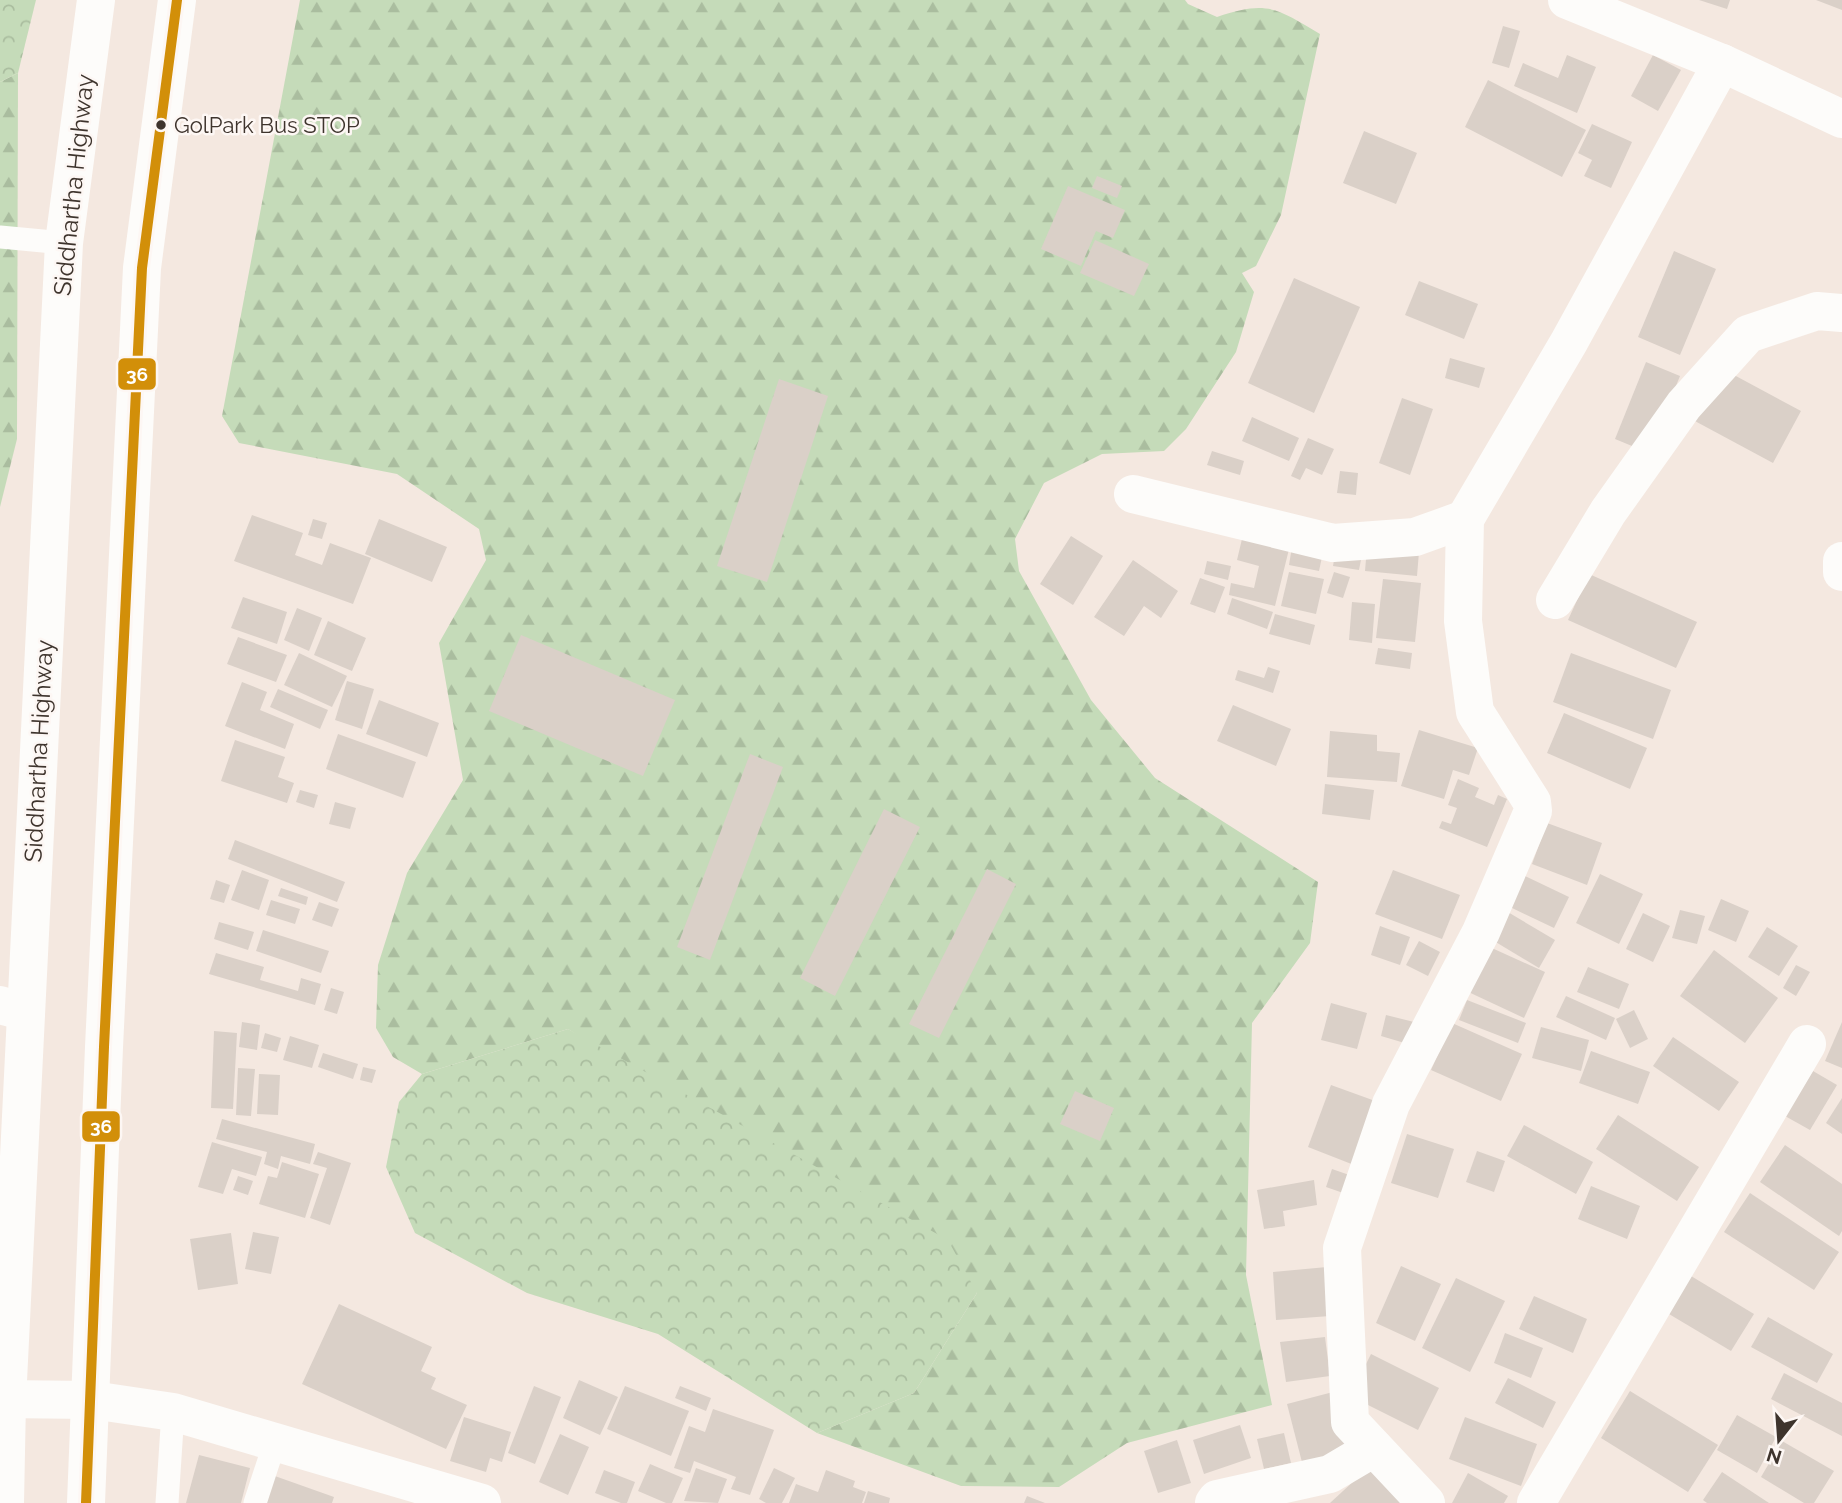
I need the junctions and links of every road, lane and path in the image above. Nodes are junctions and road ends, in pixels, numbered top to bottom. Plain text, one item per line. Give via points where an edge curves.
1 (96, 0) edge
2 (177, 0) edge
3 (1567, 0) edge
4 (1722, 63) junction
5 (1842, 119) edge
6 (0, 237) edge
7 (64, 243) junction
8 (1842, 313) edge
9 (1133, 494) dead end
10 (1465, 519) junction
11 (1842, 561) edge
12 (1842, 572) edge
13 (1555, 600) dead end
14 (13, 1009) edge
15 (1807, 1044) dead end
16 (92, 1400) junction
17 (2, 1405) edge
18 (173, 1412) junction
19 (275, 1441) junction
20 (1374, 1448) junction
21 (459, 1499) edge
22 (5, 1503) edge
23 (86, 1503) edge
24 (167, 1503) edge
25 (255, 1503) edge
26 (1214, 1503) edge
27 (1426, 1503) edge
28 (1536, 1503) edge

1 - 7 main road, Siddhartha Highway
2 - 16 main road via 142,268 104,1047
3 - 4 main road
4 - 5 main road
4 - 10 main road via 1569,342
6 - 7 lane
7 - 14 main road, Siddhartha Highway
8 - 13 main road via 1816,311 1748,334 1684,405 1608,512
9 - 10 main road via 1333,543 1415,537
10 - 20 main road via 1463,621 1475,712 1532,802 1533,811 1481,932 1391,1104 1342,1248 1350,1422
11 - 12 main road
14 - 17 main road, Siddhartha Highway
15 - 28 main road
16 - 17 main road
16 - 18 main road
16 - 23 main road
17 - 22 main road, Siddhartha Highway
18 - 19 main road
18 - 24 lane
19 - 21 main road
19 - 25 lane
20 - 26 main road via 1330,1474
20 - 27 main road

